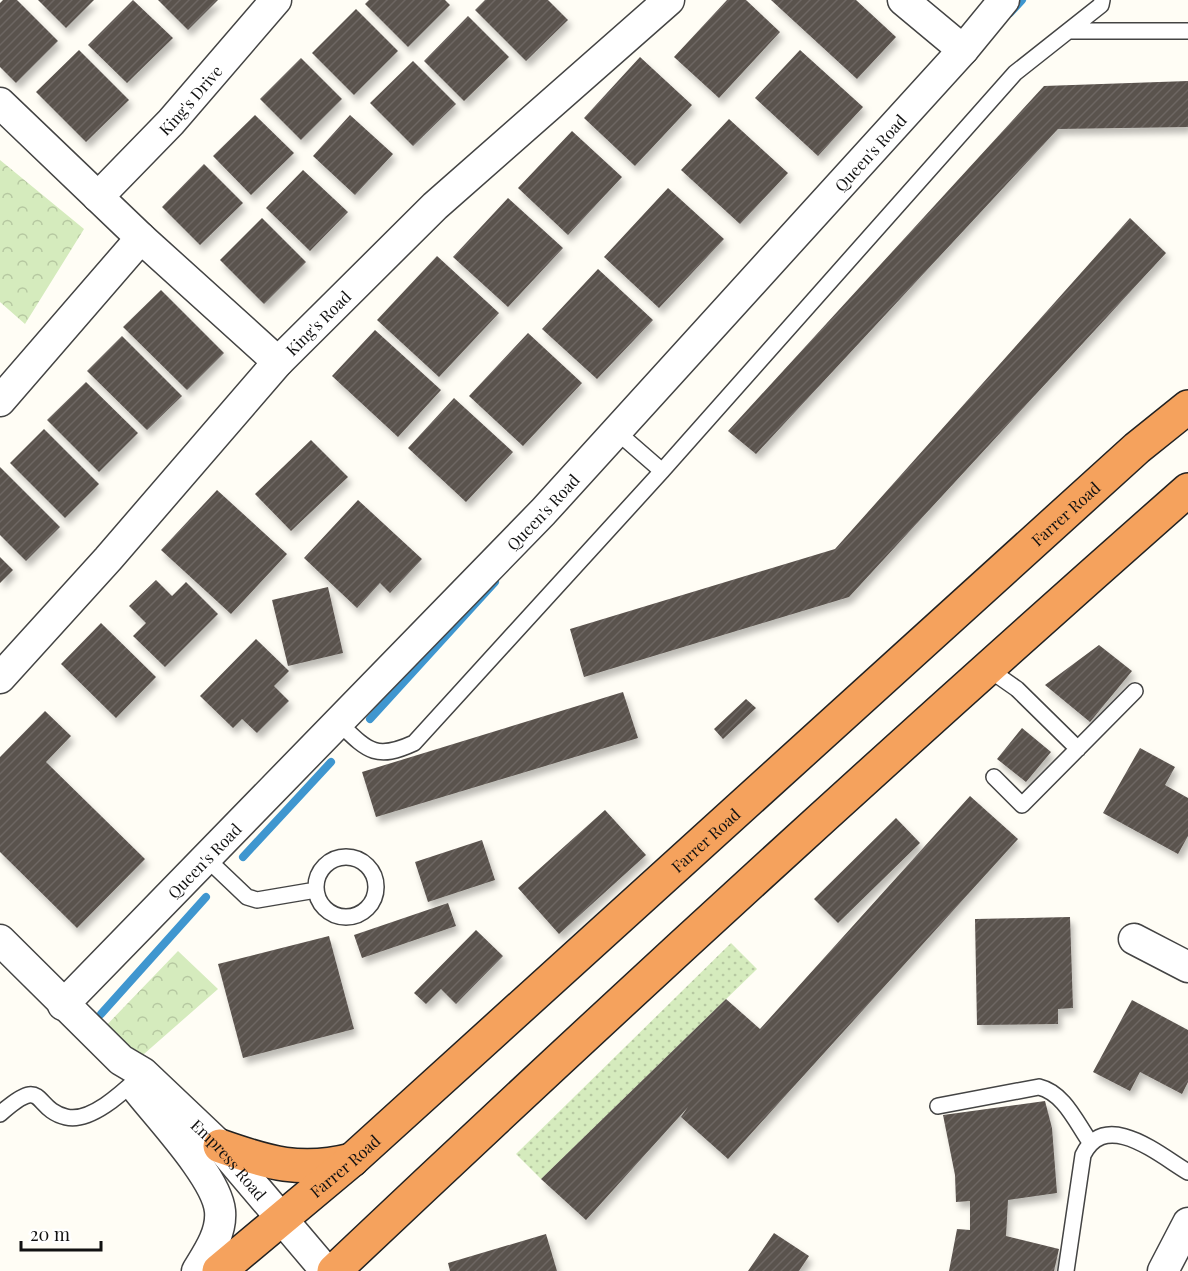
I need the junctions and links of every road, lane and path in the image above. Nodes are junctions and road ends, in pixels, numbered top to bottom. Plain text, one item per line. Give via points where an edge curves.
1 (276, 0) edge
2 (669, 0) edge
3 (903, 0) edge
4 (1004, 0) edge
5 (1102, 0) edge
6 (1069, 31) junction
7 (1188, 31) edge
8 (963, 50) junction
9 (0, 103) edge
10 (98, 197) junction
11 (141, 238) junction
12 (278, 362) junction
13 (0, 401) edge
14 (1188, 407) edge
15 (616, 431) junction
16 (662, 471) junction
17 (1188, 490) edge
18 (987, 668) junction
19 (0, 678) edge
20 (1135, 691) dead end
21 (338, 722) junction
22 (1078, 749) junction
23 (994, 777) dead end
24 (206, 858) junction
25 (316, 890) junction
26 (1134, 939) dead end
27 (0, 940) edge
28 (1188, 967) edge
29 (63, 1005) junction
30 (132, 1072) junction
31 (938, 1106) dead end
32 (0, 1114) edge
33 (1090, 1142) junction
34 (220, 1146) junction
35 (353, 1159) junction
36 (1188, 1172) edge
37 (280, 1219) junction
38 (1188, 1223) edge
39 (197, 1271) edge
40 (219, 1271) edge
41 (326, 1271) edge
42 (334, 1271) edge
43 (1066, 1271) edge
44 (1162, 1271) edge

1 - 10 street, King's Drive via 171,122
2 - 12 street, King's Road via 435,206
3 - 8 street
4 - 8 street, Queen's Road
5 - 6 lane
6 - 7 lane
6 - 16 lane via 1015,73
8 - 15 street, Queen's Road
9 - 10 street
10 - 11 street
11 - 12 street
11 - 13 street
12 - 19 street, King's Road
14 - 35 highway, Farrer Road via 1119,464
15 - 16 lane
15 - 21 street, Queen's Road via 543,512
16 - 21 lane via 414,743 395,752 378,753
17 - 18 highway
18 - 22 lane via 1017,689
18 - 42 highway
20 - 22 lane
21 - 24 street, Queen's Road
22 - 23 lane via 1022,805
24 - 25 lane via 247,897 257,900
24 - 29 street, Queen's Road
25 - 25 lane via 321,869 329,861 351,857 370,868 376,889 367,909 347,917 326,909
26 - 28 street
27 - 29 street, Empress Road
29 - 30 street, Empress Road
30 - 32 lane via 91,1113 78,1118 66,1118 39,1097 27,1095
30 - 34 street, Empress Road
30 - 39 street, Empress Road via 215,1190 220,1213 216,1238
31 - 33 lane via 1040,1087 1052,1090 1062,1100
33 - 36 lane via 1102,1135 1123,1134
33 - 43 lane via 1083,1155
34 - 35 highway via 271,1164 328,1166
34 - 37 street, Empress Road
35 - 37 highway, Farrer Road
37 - 40 highway, Farrer Road
37 - 41 street, Empress Road
38 - 44 street

